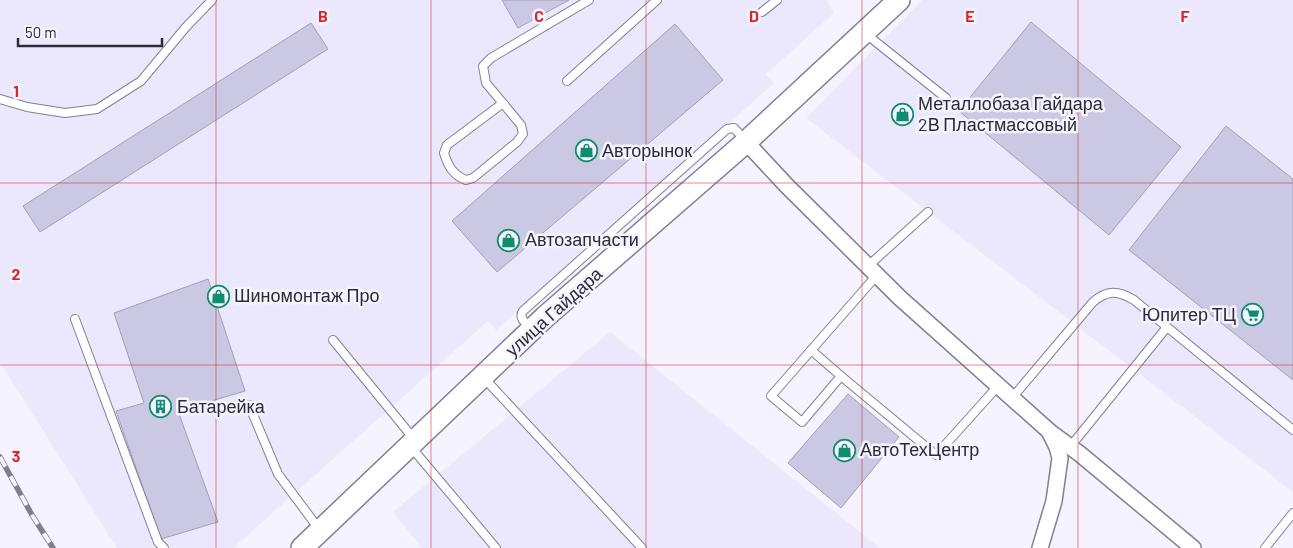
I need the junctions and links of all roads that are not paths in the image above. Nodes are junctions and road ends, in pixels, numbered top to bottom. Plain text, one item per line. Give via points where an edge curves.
1 (212, 0) edge
2 (589, 0) edge
3 (657, 0) edge
4 (777, 0) edge
5 (889, 3) edge
6 (762, 12) dead end
7 (864, 33) junction
8 (567, 81) dead end
9 (946, 98) dead end
10 (0, 100) edge
11 (503, 103) junction
12 (746, 142) junction
13 (928, 212) dead end
14 (873, 271) junction
15 (75, 319) dead end
16 (1167, 327) junction
17 (333, 340) dead end
18 (811, 350) junction
19 (841, 376) junction
20 (482, 377) junction
21 (998, 385) junction
22 (1012, 398) junction
23 (249, 405) dead end
24 (1293, 430) edge
25 (1049, 431) junction
26 (412, 443) junction
27 (1070, 447) junction
28 (1293, 513) edge
29 (320, 531) junction
30 (164, 548) edge
31 (302, 548) edge
32 (496, 548) edge
33 (642, 548) edge
34 (1040, 548) edge
35 (1193, 548) edge
36 (1265, 548) edge

1 - 10 lane via 141,81 97,109 65,113
2 - 11 lane via 491,58 483,66 486,83
3 - 8 lane
4 - 6 lane
5 - 7 main road, улица Гайдара
7 - 9 lane
7 - 12 main road, улица Гайдара
11 - 11 lane via 523,134 473,178 458,177 444,153 447,145
12 - 14 street
12 - 20 main road, улица Гайдара via 688,179 577,276 532,330
13 - 14 lane
14 - 18 lane
14 - 21 street
15 - 30 lane via 158,542
16 - 22 lane via 1128,296 1118,292 1107,293 1093,302
16 - 24 lane
16 - 27 lane
17 - 26 lane
18 - 19 lane
18 - 19 lane via 771,396 802,422
19 - 21 lane via 936,455
20 - 26 main road, улица Гайдара
20 - 33 lane
21 - 22 street
22 - 25 street
23 - 29 lane via 278,474
25 - 27 street
25 - 34 street via 1060,458 1054,501
26 - 29 main road, улица Гайдара
26 - 32 lane
27 - 35 street
28 - 36 lane
29 - 31 main road, улица Гайдара

